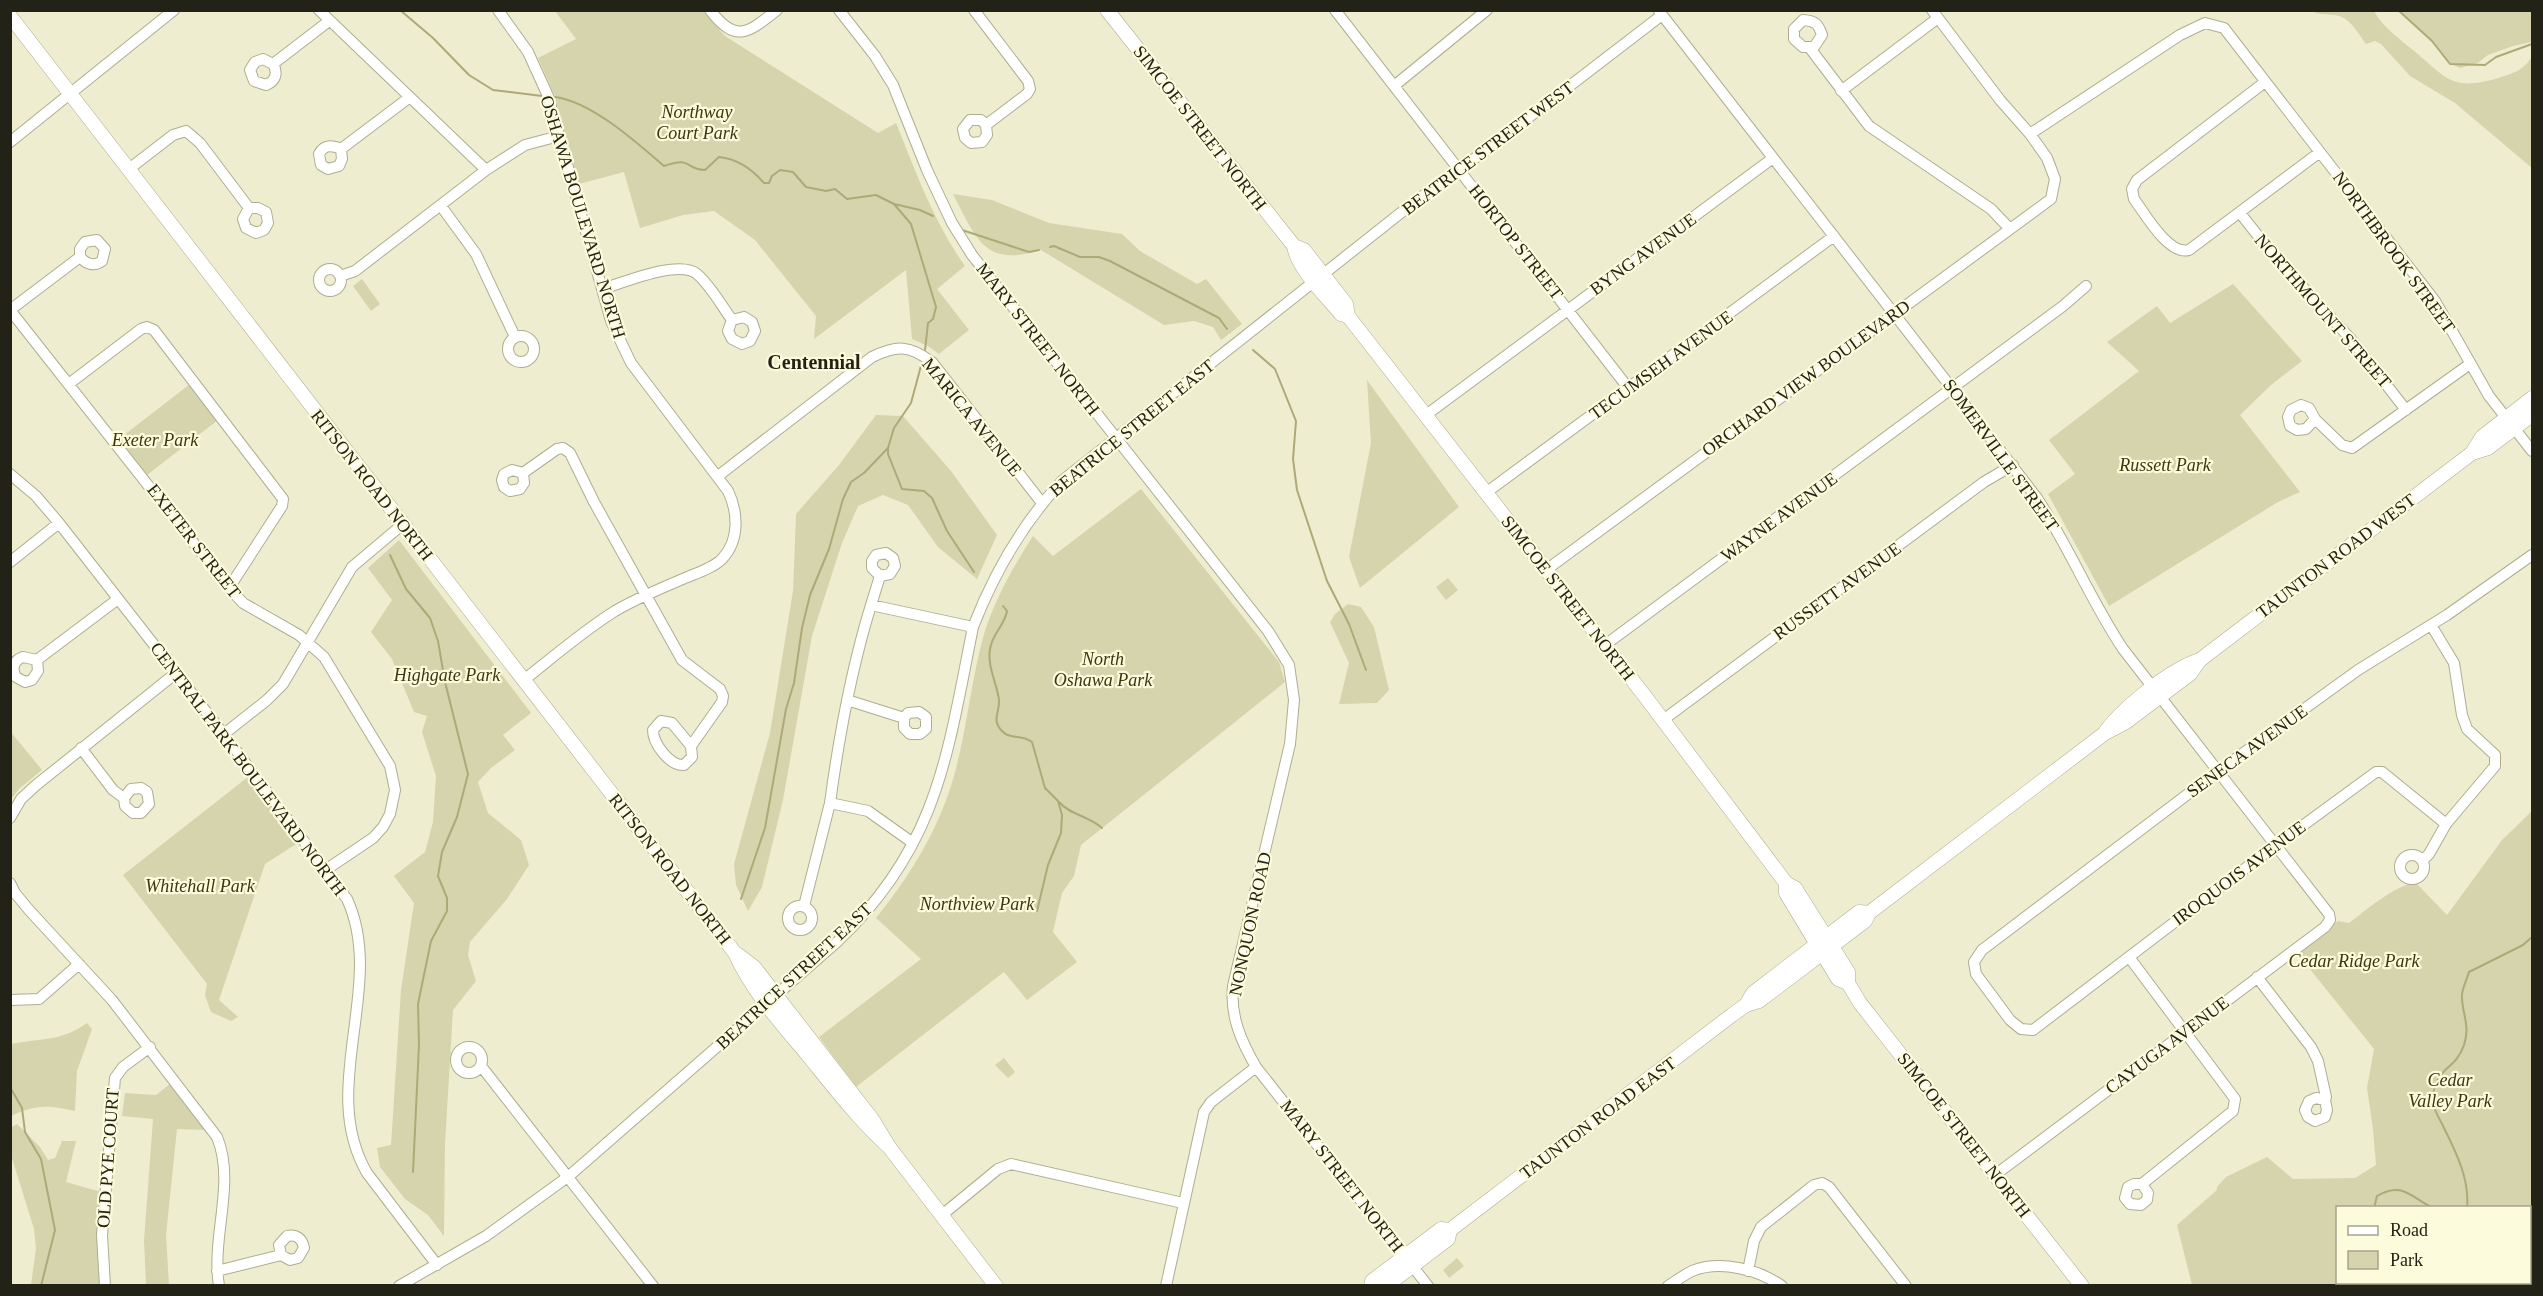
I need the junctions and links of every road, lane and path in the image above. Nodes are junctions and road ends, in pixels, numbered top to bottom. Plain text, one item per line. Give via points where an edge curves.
1 (174, 10) edge
2 (319, 10) edge
3 (498, 10) edge
4 (710, 10) edge
5 (777, 10) edge
6 (839, 10) edge
7 (974, 10) edge
8 (1107, 10) edge
9 (1335, 10) edge
10 (1486, 10) edge
11 (1661, 13) edge
12 (1935, 14) edge
13 (10, 16) edge
14 (329, 21) junction
15 (1809, 47) dead end
16 (273, 64) dead end
17 (2265, 82) junction
18 (1394, 86) junction
19 (1841, 91) junction
20 (70, 95) junction
21 (410, 98) junction
22 (986, 125) dead end
23 (2030, 134) junction
24 (559, 136) junction
25 (10, 142) edge
26 (341, 149) dead end
27 (2320, 152) junction
28 (1773, 158) junction
29 (129, 169) junction
30 (486, 170) junction
31 (1459, 170) junction
32 (441, 206) junction
33 (249, 208) dead end
34 (2240, 213) junction
35 (2009, 228) junction
36 (1834, 236) junction
37 (80, 256) dead end
38 (340, 276) dead end
39 (1320, 279) junction
40 (2086, 286) dead end
41 (602, 289) junction
42 (1569, 309) junction
43 (10, 310) edge
44 (1894, 313) junction
45 (732, 320) dead end
46 (515, 337) dead end
47 (2470, 364) junction
48 (70, 383) junction
49 (1953, 388) junction
50 (1629, 389) junction
51 (2532, 399) edge
52 (2406, 410) junction
53 (1426, 415) junction
54 (2532, 415) edge
55 (2315, 419) dead end
56 (2510, 423) junction
57 (1116, 438) junction
58 (2532, 451) edge
59 (2013, 465) junction
60 (523, 473) dead end
61 (10, 474) edge
62 (718, 476) junction
63 (1487, 492) junction
64 (1042, 503) junction
65 (59, 523) junction
66 (403, 524) junction
67 (2532, 555) edge
68 (10, 562) edge
69 (1546, 570) junction
70 (880, 576) dead end
71 (229, 588) junction
72 (646, 595) junction
73 (118, 599) junction
74 (871, 605) junction
75 (2431, 625) junction
76 (973, 627) junction
77 (307, 641) junction
78 (1277, 643) joint
79 (1605, 645) junction
80 (37, 660) dead end
81 (176, 673) junction
82 (524, 680) junction
83 (2156, 693) junction
84 (847, 700) junction
85 (904, 718) dead end
86 (1663, 720) junction
87 (224, 734) junction
88 (692, 746) dead end
89 (81, 748) junction
90 (2217, 772) junction
91 (124, 798) dead end
92 (830, 803) junction
93 (10, 818) edge
94 (2446, 824) junction
95 (913, 843) junction
96 (2275, 846) junction
97 (2423, 861) dead end
98 (327, 869) junction
99 (10, 883) edge
100 (804, 906) dead end
101 (2327, 911) joint
102 (1825, 945) junction
103 (2129, 957) junction
104 (79, 964) junction
105 (2257, 977) junction
106 (771, 999) junction
107 (10, 1000) edge
108 (2033, 1030) joint
109 (2185, 1031) junction
110 (150, 1047) junction
111 (481, 1065) dead end
112 (1256, 1067) junction
113 (2325, 1100) dead end
114 (1995, 1175) junction
115 (569, 1176) junction
116 (2142, 1184) dead end
117 (1182, 1203) junction
118 (942, 1215) junction
119 (281, 1255) dead end
120 (1409, 1260) junction
121 (437, 1265) junction
122 (217, 1271) junction
123 (1748, 1271) junction
124 (652, 1285) edge
125 (105, 1286) edge
126 (219, 1286) edge
127 (399, 1286) edge
128 (996, 1286) edge
129 (1166, 1286) edge
130 (1371, 1286) edge
131 (1386, 1286) edge
132 (1428, 1286) edge
133 (1668, 1286) edge
134 (1782, 1286) edge
135 (1906, 1286) edge
136 (2082, 1286) edge

1 - 20 street
2 - 14 street
3 - 24 street, OSHAWA BOULEVARD NORTH via 528,52 548,96
4 - 5 street via 726,28 736,32 755,28
6 - 57 street, MARY STREET NORTH via 893,85 927,170 972,255
7 - 22 street via 1030,89
8 - 39 main road, SIMCOE STREET NORTH via 1294,246 1304,250
9 - 18 street, HORTOP STREET
10 - 18 street
11 - 28 street, SOMERVILLE STREET
11 - 31 street, BEATRICE STREET WEST
12 - 19 street
12 - 23 street
13 - 20 main road, RITSON ROAD NORTH
14 - 16 street
14 - 21 street
15 - 19 street
17 - 23 street, NORTHBROOK STREET via 2224,28 2205,23 2180,35
17 - 27 street, NORTHBROOK STREET
17 - 34 street via 2138,180 2132,189 2134,199 2170,246 2183,252
18 - 31 street, HORTOP STREET
19 - 35 street via 1869,126 1991,208
20 - 25 street
20 - 29 main road, RITSON ROAD NORTH
21 - 26 street
21 - 30 street
23 - 35 street, ORCHARD VIEW BOULEVARD via 2047,158 2055,179 2050,199
24 - 30 street via 525,146
24 - 41 street, OSHAWA BOULEVARD NORTH
27 - 34 street
27 - 47 street, NORTHBROOK STREET via 2434,301
28 - 36 street, SOMERVILLE STREET
28 - 42 street, BYNG AVENUE
29 - 33 street via 173,135 186,131 200,142
29 - 66 main road, RITSON ROAD NORTH
30 - 32 street
31 - 39 street, BEATRICE STREET WEST
31 - 42 street, HORTOP STREET
32 - 38 street via 355,271
32 - 46 street via 476,254
34 - 52 street, NORTHMOUNT STREET via 2354,343
35 - 44 street, ORCHARD VIEW BOULEVARD
36 - 44 street, SOMERVILLE STREET
36 - 50 street, TECUMSEH AVENUE
37 - 43 street
39 - 53 main road, SIMCOE STREET NORTH via 1346,304 1348,316
39 - 57 street, BEATRICE STREET EAST
40 - 49 street, WAYNE AVENUE
41 - 45 street via 674,269 688,269 701,279
41 - 62 street, OSHAWA BOULEVARD NORTH via 611,321 631,363
42 - 50 street, HORTOP STREET
42 - 53 street, BYNG AVENUE
43 - 48 street, EXETER STREET
44 - 49 street, SOMERVILLE STREET
44 - 69 street, ORCHARD VIEW BOULEVARD
47 - 52 street
47 - 56 street, NORTHBROOK STREET
48 - 71 street, EXETER STREET
48 - 71 street via 147,327 168,348 284,499
49 - 59 street, SOMERVILLE STREET
49 - 79 street, WAYNE AVENUE
50 - 63 street, TECUMSEH AVENUE
51 - 56 main road, TAUNTON ROAD WEST
52 - 55 street via 2352,448 2342,446
53 - 63 main road, SIMCOE STREET NORTH
54 - 56 main road, TAUNTON ROAD WEST
56 - 58 street, NORTHBROOK STREET
56 - 83 main road, TAUNTON ROAD WEST via 2488,448 2472,453 2200,660 2186,664
57 - 64 street, BEATRICE STREET EAST via 1062,481
57 - 78 street, MARY STREET NORTH
59 - 83 street, SOMERVILLE STREET via 2052,522 2108,627
59 - 86 street, RUSSETT AVENUE via 1984,482
60 - 72 street via 556,449 570,453
61 - 65 street, CENTRAL PARK BOULEVARD NORTH
62 - 64 street, MARICA AVENUE via 872,357 906,348 932,362
62 - 72 street, OSHAWA BOULEVARD NORTH via 734,503 736,521 734,537 722,559
63 - 69 main road, SIMCOE STREET NORTH
64 - 76 street, BEATRICE STREET EAST via 1002,562
65 - 68 street
65 - 73 street, CENTRAL PARK BOULEVARD NORTH
66 - 77 street via 352,567
66 - 82 main road, RITSON ROAD NORTH
67 - 75 street, SENECA AVENUE
69 - 79 main road, SIMCOE STREET NORTH
70 - 74 street
71 - 77 street, EXETER STREET via 243,603
72 - 82 street, OSHAWA BOULEVARD NORTH via 615,611
72 - 88 street via 682,660 716,685 723,696
73 - 80 street
73 - 81 street, CENTRAL PARK BOULEVARD NORTH
74 - 76 street
74 - 84 street
75 - 90 street, SENECA AVENUE via 2358,670
75 - 94 street via 2454,663 2467,729 2496,760
76 - 95 street, BEATRICE STREET EAST via 943,769
77 - 87 street via 275,692
77 - 98 street, EXETER STREET via 331,666 390,766 395,790 383,827
78 - 112 street, NONQUON ROAD via 1289,665 1293,687 1290,744 1232,997 1241,1040
79 - 86 main road, SIMCOE STREET NORTH
81 - 87 street, CENTRAL PARK BOULEVARD NORTH
81 - 89 street
82 - 106 main road, RITSON ROAD NORTH via 735,953 745,975
83 - 90 street, SOMERVILLE STREET
83 - 102 main road, TAUNTON ROAD WEST via 2126,722 2105,733 1869,913 1865,921
84 - 85 street
84 - 92 street
86 - 102 main road, SIMCOE STREET NORTH via 1786,883 1786,893
87 - 98 street, CENTRAL PARK BOULEVARD NORTH
89 - 91 street via 113,790
89 - 93 street via 21,799
90 - 96 street, SOMERVILLE STREET
90 - 108 street, SENECA AVENUE via 1982,950 1974,962 1976,974 2010,1020 2020,1029
92 - 95 street via 868,811
92 - 100 street
94 - 96 street, IROQUOIS AVENUE via 2382,772 2376,772
94 - 97 street
95 - 106 street, BEATRICE STREET EAST via 901,868 872,906
96 - 101 street, SOMERVILLE STREET
96 - 103 street, IROQUOIS AVENUE
98 - 121 street, CENTRAL PARK BOULEVARD NORTH via 347,899 360,940 348,1105 354,1144 367,1173
99 - 104 street
101 - 105 street, CAYUGA AVENUE via 2330,920 2325,927
102 - 114 main road, SIMCOE STREET NORTH via 1848,972 1848,983 1872,1019
102 - 120 main road, TAUNTON ROAD EAST via 1759,1001 1746,1005 1450,1230 1448,1239
103 - 108 street, IROQUOIS AVENUE
103 - 109 street
104 - 107 street via 39,999
104 - 110 street
105 - 109 street, CAYUGA AVENUE
105 - 113 street via 2314,1052
106 - 115 street, BEATRICE STREET EAST
106 - 118 main road, RITSON ROAD NORTH via 864,1125 889,1147
109 - 114 street, CAYUGA AVENUE
109 - 116 street via 2233,1093 2235,1104 2233,1111
110 - 122 street via 204,1117 222,1149 225,1177
110 - 125 street, OLD PYE COURT via 115,1078 102,1235
111 - 115 street
112 - 117 street via 1207,1107
112 - 120 street, MARY STREET NORTH
114 - 136 main road, SIMCOE STREET NORTH
115 - 121 street, BEATRICE STREET EAST via 494,1231
115 - 124 street
117 - 118 street via 1011,1164 998,1169
117 - 129 street
118 - 128 main road, RITSON ROAD NORTH
119 - 122 street
120 - 130 main road, TAUNTON ROAD EAST via 1372,1281
120 - 131 main road, TAUNTON ROAD EAST
120 - 132 street, MARY STREET NORTH
121 - 127 street, BEATRICE STREET EAST
122 - 126 street
123 - 133 street via 1720,1266 1693,1271
123 - 134 street
123 - 135 street via 1761,1227 1814,1185 1822,1183

